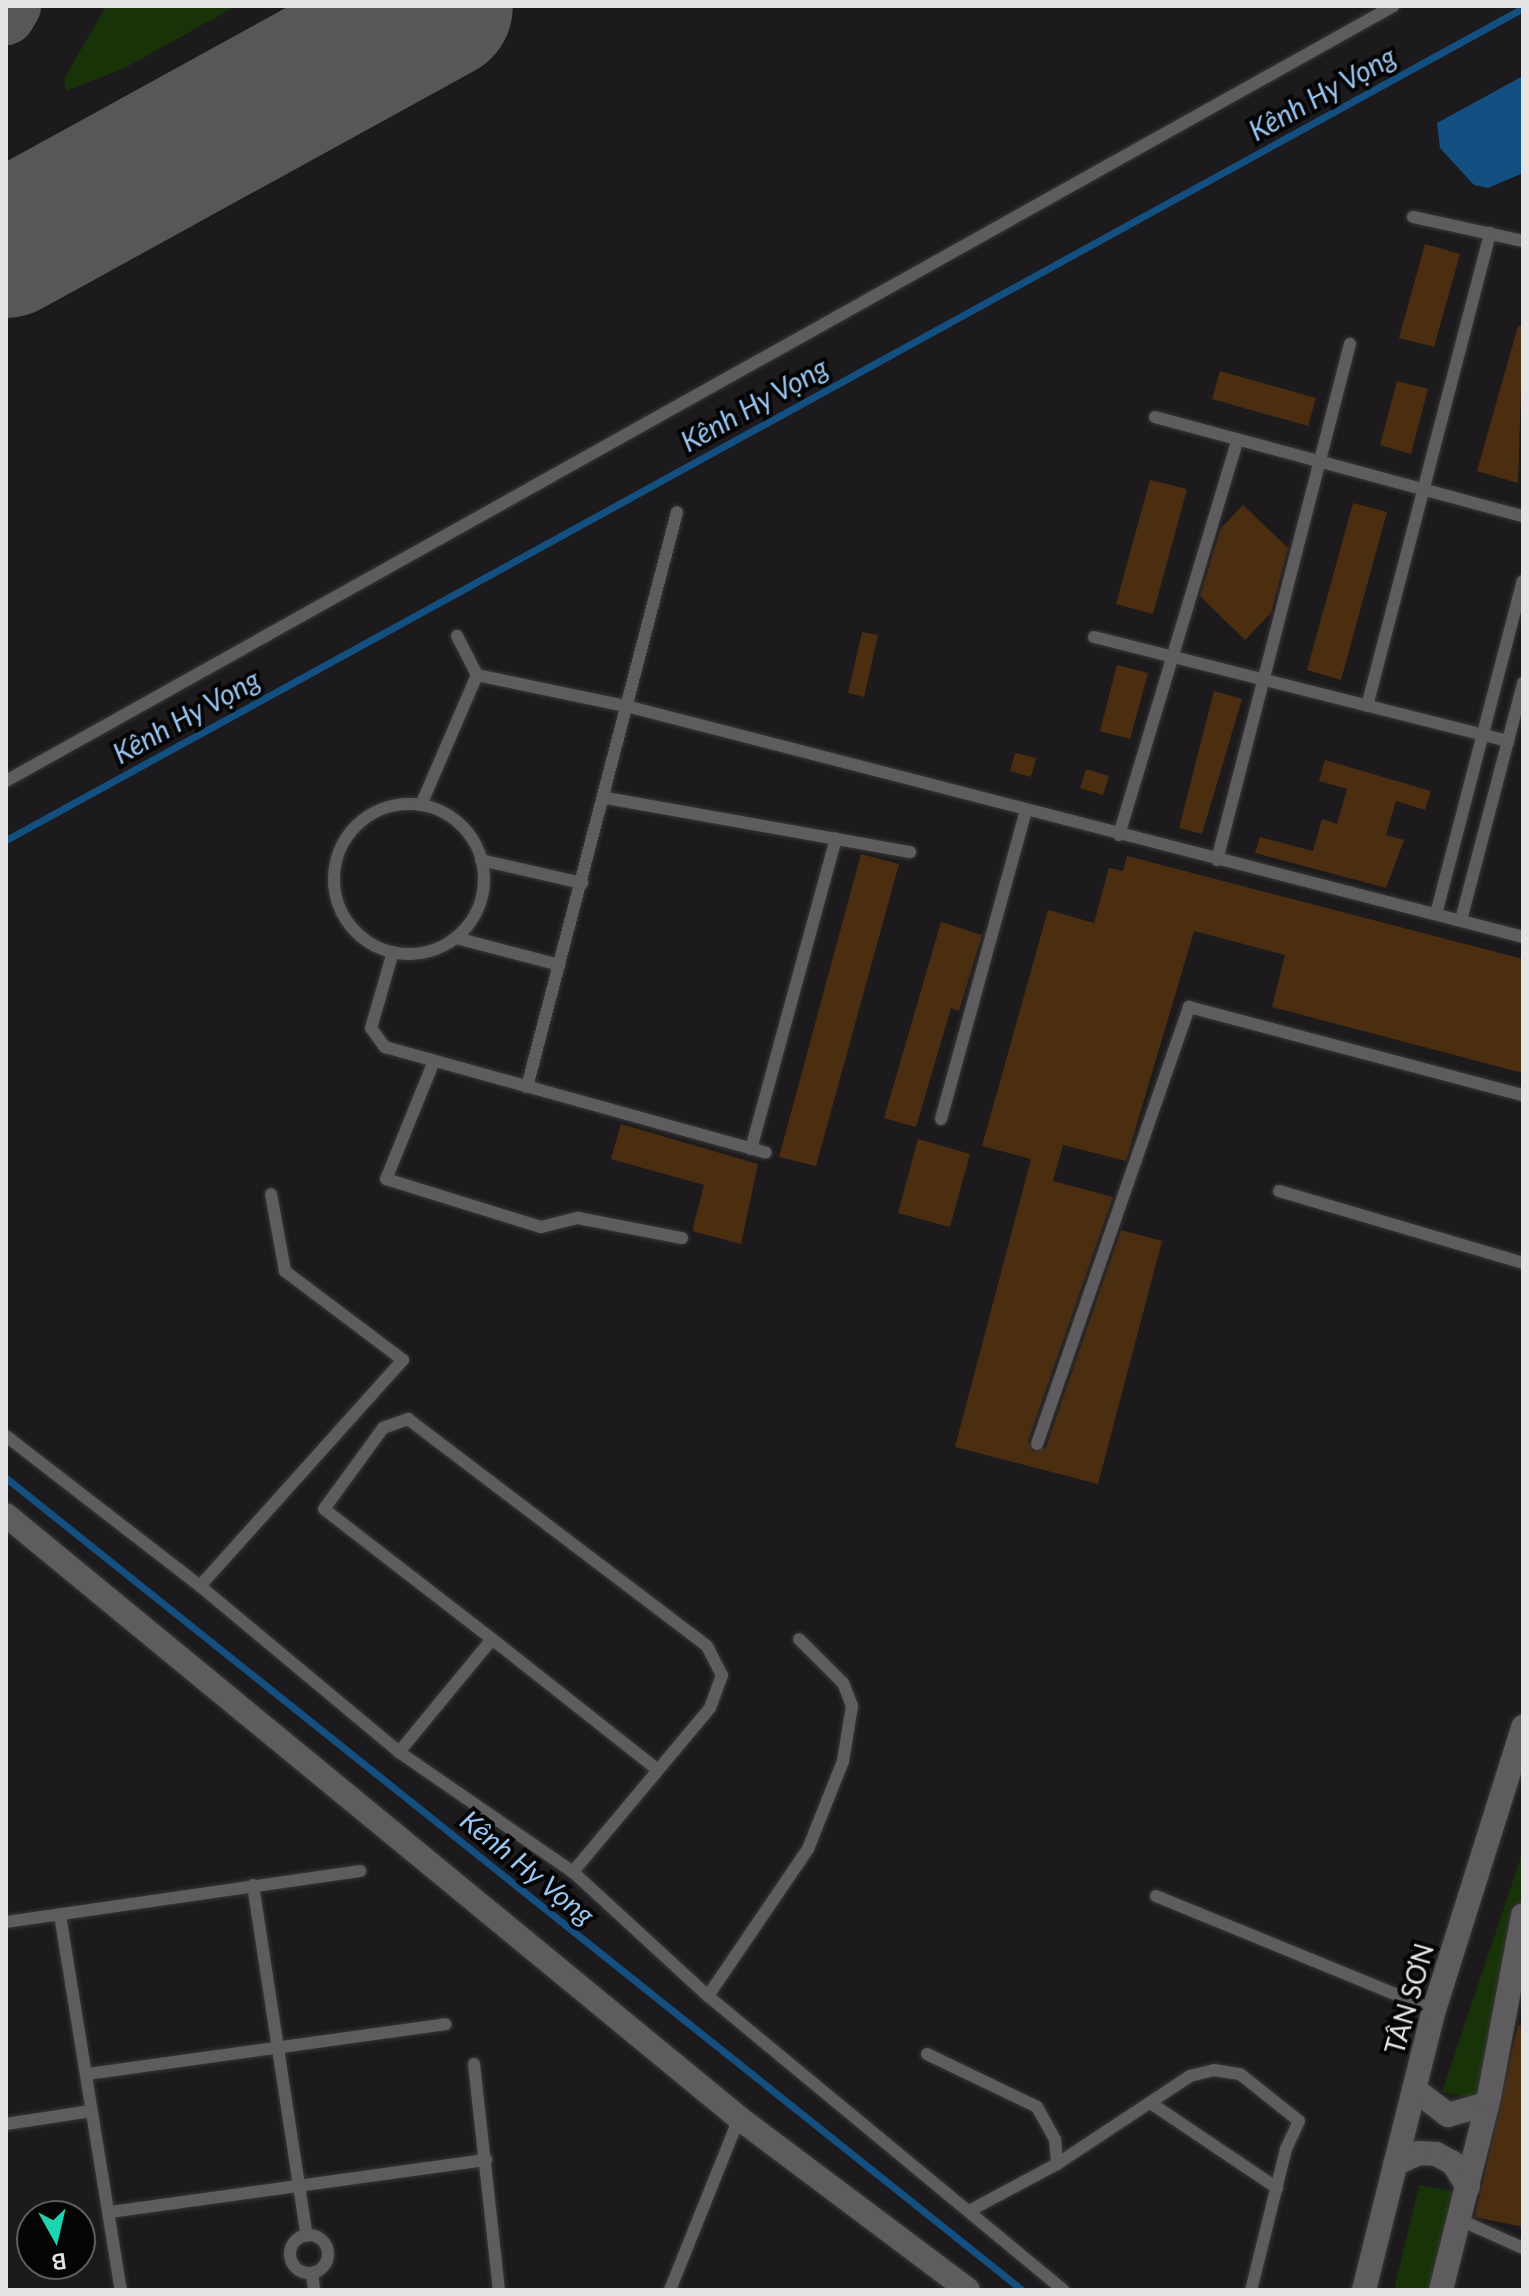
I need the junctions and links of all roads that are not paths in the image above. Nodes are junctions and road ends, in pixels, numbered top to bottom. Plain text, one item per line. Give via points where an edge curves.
1 (1393, 6) edge
2 (1413, 217) dead end
3 (1490, 233) junction
4 (1523, 241) edge
5 (1350, 344) dead end
6 (1155, 417) dead end
7 (1238, 439) junction
8 (1320, 461) junction
9 (1423, 489) junction
10 (677, 512) dead end
11 (1523, 516) edge
12 (1523, 581) edge
13 (457, 636) dead end
14 (1094, 637) dead end
15 (1172, 657) junction
16 (477, 675) junction
17 (1264, 680) junction
18 (1523, 683) edge
19 (1367, 706) junction
20 (630, 707) junction
21 (1483, 734) junction
22 (1508, 741) junction
23 (6, 781) edge
24 (606, 798) junction
25 (421, 805) junction
26 (1026, 810) junction
27 (1119, 835) junction
28 (836, 838) junction
29 (910, 852) dead end
30 (481, 860) junction
31 (1217, 860) junction
32 (582, 883) junction
33 (1436, 914) junction
34 (1461, 920) junction
35 (1523, 937) edge
36 (456, 938) junction
37 (393, 952) junction
38 (560, 965) junction
39 (434, 1061) junction
40 (527, 1087) junction
41 (1523, 1095) edge
42 (941, 1119) dead end
43 (751, 1149) junction
44 (766, 1153) dead end
45 (1279, 1191) dead end
46 (271, 1194) dead end
47 (682, 1238) dead end
48 (1523, 1263) edge
49 (6, 1436) edge
50 (1037, 1444) dead end
51 (6, 1515) edge
52 (200, 1586) junction
53 (492, 1639) junction
54 (799, 1639) dead end
55 (1523, 1727) edge
56 (399, 1752) junction
57 (658, 1770) junction
58 (360, 1871) dead end
59 (573, 1872) junction
60 (253, 1885) junction
61 (1156, 1896) dead end
62 (60, 1915) junction
63 (6, 1922) edge
64 (1521, 1930) edge
65 (708, 1996) junction
66 (1434, 2010) junction
67 (446, 2024) dead end
68 (276, 2048) junction
69 (927, 2054) dead end
70 (474, 2064) dead end
71 (87, 2074) junction
72 (1414, 2089) junction
73 (1152, 2104) junction
74 (1486, 2104) junction
75 (91, 2111) junction
76 (739, 2118) junction
77 (6, 2124) edge
78 (486, 2160) junction
79 (1057, 2164) junction
80 (1395, 2164) junction
81 (1468, 2187) junction
82 (298, 2188) junction
83 (1277, 2188) junction
84 (969, 2211) junction
85 (110, 2212) junction
86 (1460, 2220) junction
87 (307, 2236) junction
88 (1523, 2248) edge
89 (312, 2273) junction
90 (121, 2290) edge
91 (314, 2290) edge
92 (499, 2290) edge
93 (670, 2290) edge
94 (968, 2290) edge
95 (1063, 2290) edge
96 (1251, 2290) edge
97 (1364, 2290) edge
98 (1441, 2290) edge

1 - 23 lane
2 - 3 lane
3 - 4 lane
3 - 9 lane
5 - 8 lane
6 - 7 lane
7 - 8 lane
7 - 15 lane
8 - 9 lane
8 - 17 lane
9 - 11 lane
9 - 19 lane
10 - 20 lane
12 - 21 lane
13 - 16 lane
14 - 15 lane
15 - 17 lane
15 - 27 lane
16 - 20 lane
16 - 25 lane
17 - 19 lane
17 - 31 lane
18 - 22 lane
19 - 21 lane
20 - 24 lane
20 - 26 lane
21 - 22 lane
21 - 33 lane
22 - 34 lane
24 - 28 lane
24 - 32 lane
25 - 30 lane via 465,828
25 - 37 lane via 373,814 346,840 334,874 346,921 363,939
26 - 27 lane
26 - 42 lane
27 - 31 lane
28 - 29 lane
28 - 43 lane
30 - 32 lane
30 - 36 lane via 483,897
31 - 33 lane
32 - 38 lane
33 - 34 lane
34 - 35 lane
36 - 37 lane via 434,950
36 - 38 lane
37 - 39 lane via 371,1028 375,1041
38 - 40 lane
39 - 40 lane
39 - 47 lane via 386,1179 541,1227 578,1218
40 - 43 lane
41 - 50 lane via 1189,1007
43 - 44 lane
45 - 48 lane
46 - 52 lane via 285,1271 403,1360
49 - 52 lane
51 - 76 street
52 - 56 lane
53 - 56 lane
53 - 57 lane
53 - 57 lane via 324,1509 383,1428 408,1419 707,1646 722,1675 710,1708
54 - 65 lane via 843,1683 852,1706 843,1761 808,1849
55 - 66 street, TÂN SƠN
56 - 59 lane
57 - 59 lane
58 - 60 lane
59 - 65 lane
60 - 62 lane
60 - 68 lane
61 - 66 lane
62 - 63 lane
62 - 71 lane
64 - 74 street
65 - 84 lane
66 - 72 street, TÂN SƠN
67 - 68 lane
68 - 71 lane
68 - 82 lane
69 - 79 lane via 1037,2107 1055,2139
70 - 78 lane
71 - 75 lane
72 - 74 street via 1448,2115
72 - 80 street, TÂN SƠN
73 - 79 lane
73 - 83 lane
73 - 83 lane via 1190,2076 1214,2070 1240,2074 1299,2121
74 - 81 street
75 - 77 lane
75 - 85 lane
76 - 93 lane
76 - 94 street
78 - 82 lane
78 - 92 lane
79 - 84 lane
80 - 81 street via 1419,2153 1436,2154 1453,2163
80 - 97 street, TÂN SƠN
81 - 86 street
82 - 85 lane
82 - 87 lane
83 - 96 lane
84 - 95 lane
85 - 90 lane
86 - 88 lane
86 - 98 street
87 - 89 lane via 322,2240 329,2256
87 - 89 lane via 294,2244 290,2256 296,2268
89 - 91 lane

